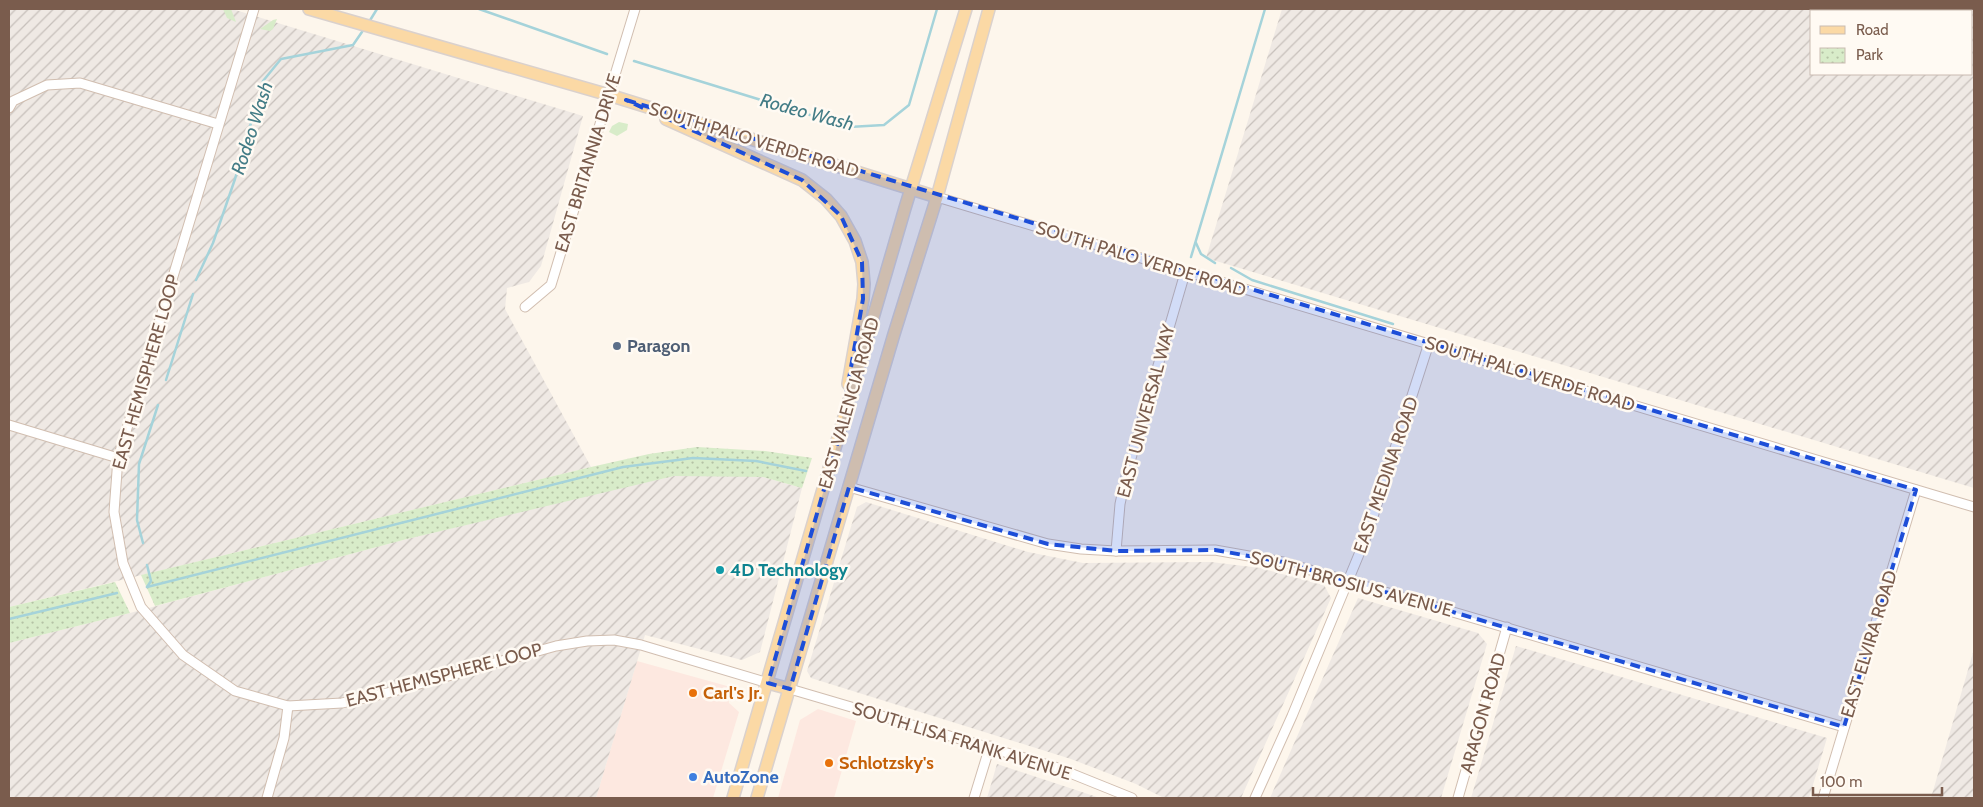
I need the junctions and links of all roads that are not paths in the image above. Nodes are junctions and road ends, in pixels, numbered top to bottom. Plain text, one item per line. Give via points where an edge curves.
1 (254, 9) edge
2 (309, 9) edge
3 (635, 9) edge
4 (966, 9) edge
5 (989, 9) edge
6 (609, 95) junction
7 (626, 100) junction
8 (9, 108) edge
9 (218, 124) junction
10 (912, 188) junction
11 (937, 197) junction
12 (1185, 273) junction
13 (525, 307) dead end
14 (1429, 343) junction
15 (9, 425) edge
16 (838, 441) junction
17 (118, 458) junction
18 (849, 487) junction
19 (1916, 490) junction
20 (1974, 508) edge
21 (1116, 551) junction
22 (1348, 581) junction
23 (1507, 627) junction
24 (768, 683) junction
25 (790, 689) junction
26 (288, 706) junction
27 (1844, 727) junction
28 (990, 746) junction
29 (267, 798) edge
30 (733, 798) edge
31 (757, 798) edge
32 (974, 798) edge
33 (1132, 798) edge
34 (1255, 798) edge
35 (1458, 798) edge
36 (1824, 798) edge

1 - 9 street, EAST HEMISPHERE LOOP
2 - 6 main road, SOUTH PALO VERDE ROAD
3 - 6 street, EAST BRITANNIA DRIVE
4 - 10 main road, EAST VALENCIA ROAD
5 - 11 main road, EAST VALENCIA ROAD
6 - 7 main road, SOUTH PALO VERDE ROAD
6 - 13 street, EAST BRITANNIA DRIVE via 551,285
7 - 10 main road, SOUTH PALO VERDE ROAD
7 - 16 main road via 802,180 826,198 841,216 860,255 864,284
8 - 9 street via 13,101 48,85 80,83
9 - 17 street, EAST HEMISPHERE LOOP
10 - 11 main road, SOUTH PALO VERDE ROAD
10 - 16 main road, EAST VALENCIA ROAD
11 - 12 street, SOUTH PALO VERDE ROAD
11 - 18 main road, EAST VALENCIA ROAD
12 - 14 street, SOUTH PALO VERDE ROAD
12 - 21 street, EAST UNIVERSAL WAY via 1127,472 1120,504
14 - 19 street, SOUTH PALO VERDE ROAD
14 - 22 street, EAST MEDINA ROAD via 1367,535
15 - 17 street
16 - 24 main road, EAST VALENCIA ROAD
17 - 26 street, EAST HEMISPHERE LOOP via 114,512 123,563 141,607 183,655 235,691
18 - 21 street, SOUTH BROSIUS AVENUE via 1048,544
18 - 25 main road, EAST VALENCIA ROAD
19 - 20 street, SOUTH PALO VERDE ROAD
19 - 27 street, EAST ELVIRA ROAD
21 - 22 street, SOUTH BROSIUS AVENUE via 1215,550 1283,562
22 - 23 street, SOUTH BROSIUS AVENUE
22 - 34 street, EAST MEDINA ROAD
23 - 27 street, SOUTH BROSIUS AVENUE
23 - 35 street, ARAGON ROAD
24 - 25 main road
24 - 26 street, EAST HEMISPHERE LOOP via 641,645 614,640 587,641 556,646 342,703
24 - 30 main road, EAST VALENCIA ROAD
25 - 28 street, SOUTH LISA FRANK AVENUE
25 - 31 main road, EAST VALENCIA ROAD
26 - 29 street via 284,738
27 - 36 street, EAST ELVIRA ROAD
28 - 32 street
28 - 33 street, SOUTH LISA FRANK AVENUE via 1055,766

